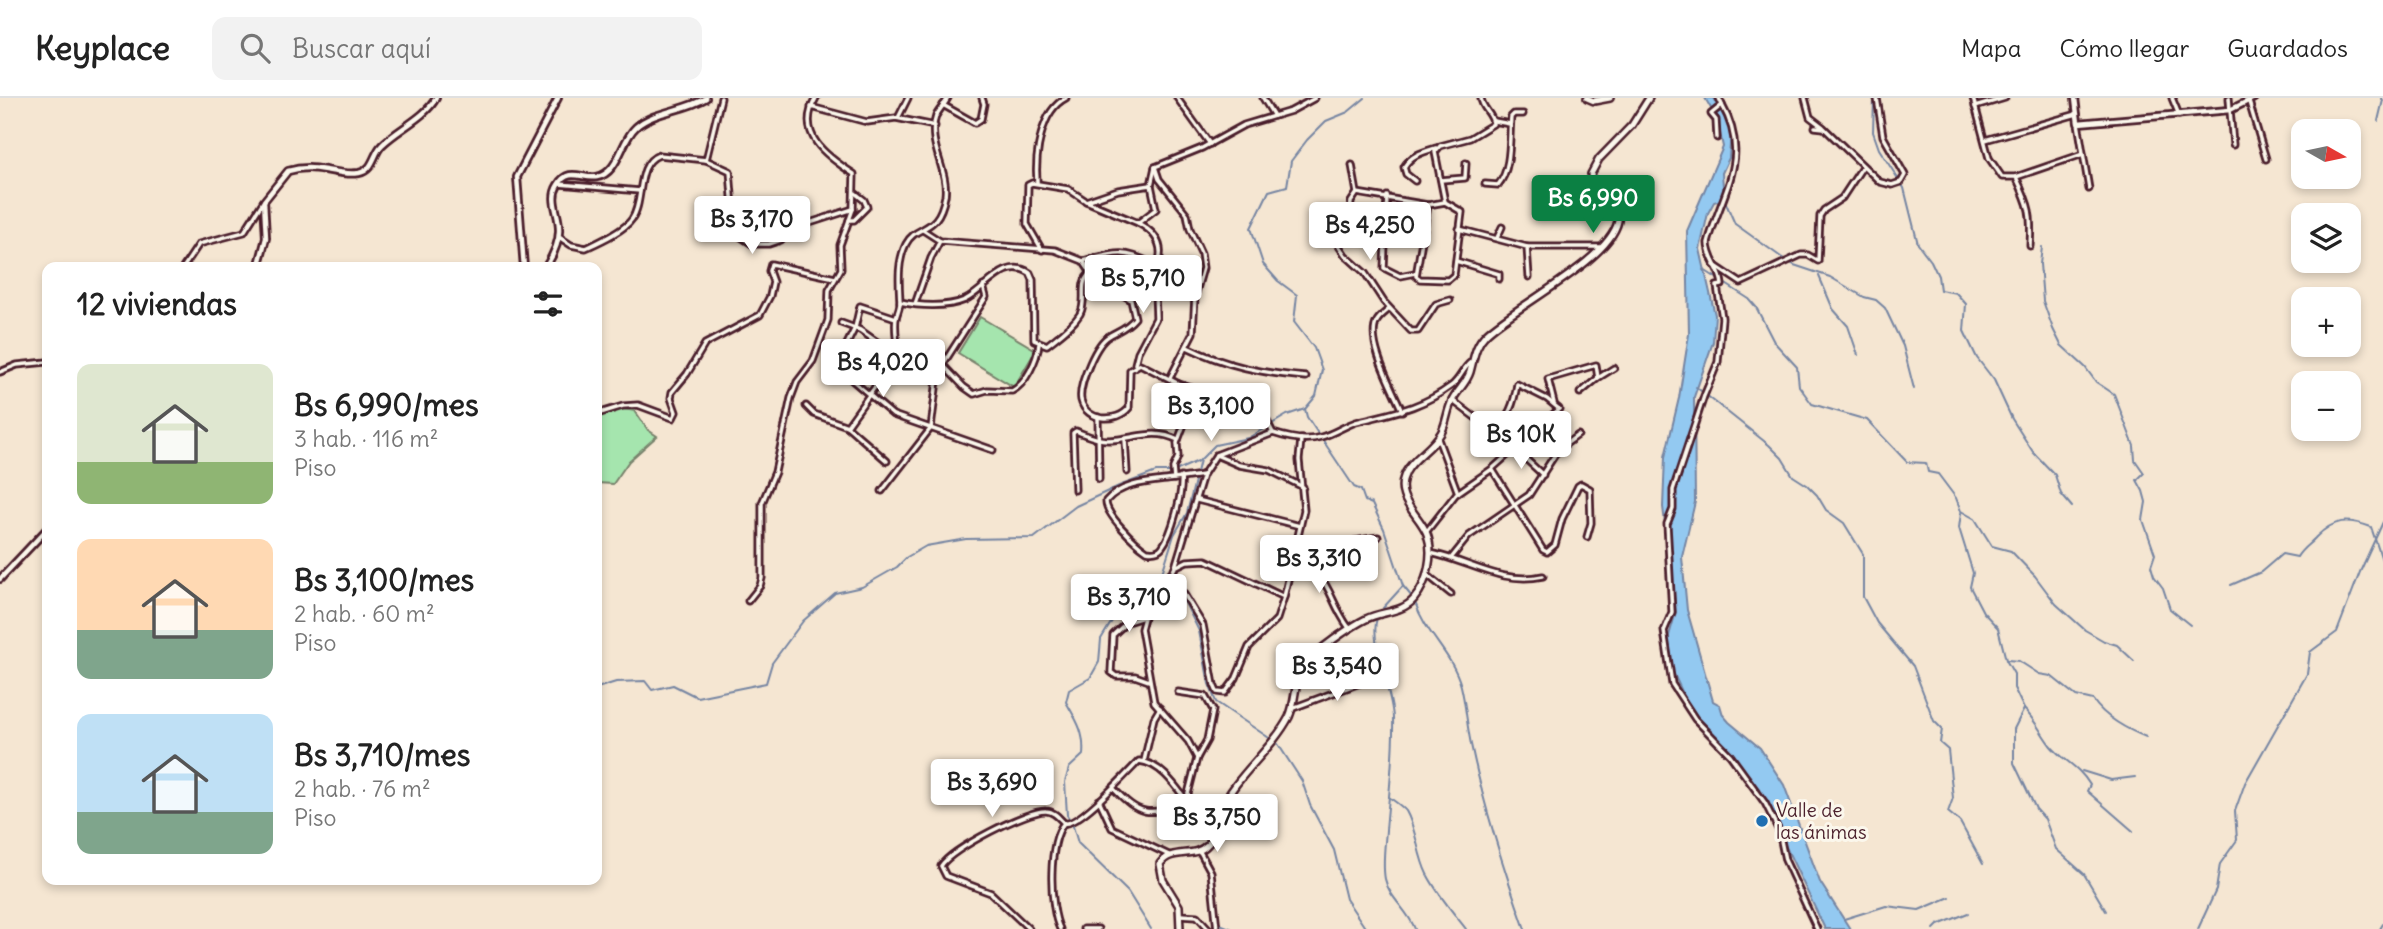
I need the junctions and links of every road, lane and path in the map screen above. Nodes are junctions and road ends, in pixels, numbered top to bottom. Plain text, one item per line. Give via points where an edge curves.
1 (436, 98) edge
2 (558, 98) edge
3 (706, 98) edge
4 (721, 98) edge
5 (816, 98) edge
6 (908, 98) edge
7 (948, 98) edge
8 (982, 98) edge
9 (1066, 98) edge
10 (1177, 98) edge
11 (1263, 98) edge
12 (1315, 98) edge
13 (1481, 98) edge
14 (1609, 98) edge
15 (1649, 98) edge
16 (1719, 98) edge
17 (1805, 98) edge
18 (1877, 98) edge
19 (1973, 98) edge
20 (2005, 98) edge
21 (2075, 98) edge
22 (2172, 98) edge
23 (2229, 98) edge
24 (2255, 98) edge
25 (1590, 99) edge
26 (2249, 102) junction
27 (943, 105) junction
28 (1721, 106) junction
29 (811, 107) junction
30 (1975, 107) junction
31 (2230, 110) junction
32 (2079, 113) junction
33 (1523, 114) dead end
34 (2179, 115) junction
35 (1274, 116) junction
36 (898, 118) junction
37 (1494, 121) junction
38 (2078, 123) junction
39 (1510, 124) junction
40 (935, 125) junction
41 (1815, 127) dead end
42 (1824, 128) junction
43 (1717, 138) dead end
44 (1985, 140) junction
45 (1210, 144) junction
46 (2233, 145) dead end
47 (1436, 148) junction
48 (2083, 154) junction
49 (2266, 159) dead end
50 (706, 160) junction
51 (1466, 163) dead end
52 (1352, 164) dead end
53 (1863, 166) junction
54 (1155, 167) junction
55 (2016, 177) junction
56 (1441, 180) junction
57 (1415, 181) dead end
58 (1037, 183) junction
59 (559, 184) junction
60 (1485, 184) dead end
61 (1151, 185) junction
62 (2089, 189) dead end
63 (640, 191) junction
64 (1357, 193) junction
65 (855, 194) junction
66 (1387, 196) junction
67 (264, 201) junction
68 (1086, 201) junction
69 (1445, 202) junction
70 (1428, 205) junction
71 (853, 209) junction
72 (849, 220) junction
73 (1138, 223) junction
74 (1502, 227) dead end
75 (1460, 229) junction
76 (923, 230) junction
77 (559, 237) junction
78 (1497, 238) junction
79 (940, 241) junction
80 (2030, 246) dead end
81 (1527, 247) junction
82 (1600, 247) junction
83 (1042, 250) junction
84 (1083, 261) junction
85 (1456, 261) junction
86 (187, 262) edge
87 (260, 262) edge
88 (524, 262) edge
89 (550, 262) edge
90 (1154, 262) junction
91 (1714, 265) junction
92 (1091, 273) junction
93 (1415, 273) junction
94 (1529, 277) dead end
95 (835, 278) junction
96 (1499, 279) dead end
97 (983, 286) junction
98 (1450, 300) dead end
99 (900, 302) junction
100 (915, 304) junction
101 (1390, 309) junction
102 (896, 318) junction
103 (841, 323) dead end
104 (855, 328) junction
105 (1039, 344) junction
106 (1186, 347) junction
107 (897, 356) junction
108 (42, 362) edge
109 (1471, 362) junction
110 (837, 364) dead end
111 (942, 364) junction
112 (1135, 364) junction
113 (1614, 368) dead end
114 (0, 372) edge
115 (1306, 377) dead end
116 (1170, 378) junction
117 (1598, 378) junction
118 (852, 380) dead end
119 (1179, 384) junction
120 (1580, 393) dead end
121 (870, 395) junction
122 (1452, 400) junction
123 (1554, 403) junction
124 (806, 406) dead end
125 (1402, 411) junction
126 (602, 412) edge
127 (1098, 417) junction
128 (847, 426) junction
129 (931, 428) junction
130 (1535, 428) junction
131 (1273, 433) junction
132 (1578, 435) dead end
133 (1437, 438) junction
134 (1098, 439) junction
135 (1125, 439) junction
136 (1301, 439) junction
137 (1178, 440) junction
138 (1515, 449) junction
139 (993, 450) dead end
140 (1558, 450) junction
141 (1216, 454) junction
142 (887, 461) dead end
143 (1492, 469) junction
144 (1127, 472) dead end
145 (1203, 475) junction
146 (1543, 475) junction
147 (1181, 477) junction
148 (1174, 478) junction
149 (1099, 479) dead end
150 (1303, 487) junction
151 (882, 491) dead end
152 (1074, 491) dead end
153 (1458, 493) junction
154 (1197, 500) junction
155 (1513, 504) junction
156 (1300, 526) junction
157 (1427, 531) junction
158 (42, 534) edge
159 (1378, 537) dead end
160 (1587, 537) dead end
161 (1430, 553) junction
162 (1293, 555) junction
163 (1452, 557) junction
164 (1302, 560) junction
165 (1175, 567) junction
166 (1171, 573) junction
167 (1426, 574) junction
168 (1543, 576) dead end
169 (0, 579) edge
170 (1451, 594) dead end
171 (1284, 597) junction
172 (748, 601) dead end
173 (1143, 617) junction
174 (1349, 628) junction
175 (1373, 678) dead end
176 (1149, 681) junction
177 (1178, 692) dead end
178 (1160, 708) junction
179 (1292, 709) junction
180 (1197, 758) junction
181 (1144, 761) junction
182 (1112, 788) junction
183 (1099, 800) junction
184 (1185, 802) junction
185 (1225, 802) junction
186 (1064, 823) junction
187 (1199, 850) junction
188 (1169, 855) junction
189 (1180, 915) junction
190 (1029, 929) edge
191 (1060, 929) edge
192 (1083, 929) edge
193 (1098, 929) edge
194 (1180, 929) edge
195 (1209, 929) edge
196 (1217, 929) edge
197 (1817, 929) edge

1 - 67 street via 379,148 368,170 357,173 317,167 289,171
2 - 88 street via 517,177
3 - 59 street via 636,126 607,172 597,177 570,175
4 - 50 street
5 - 29 street
6 - 36 street
7 - 27 street
8 - 27 street via 981,119 976,122
9 - 58 street via 1047,117
10 - 45 street
11 - 35 street
12 - 35 street
13 - 37 street via 1483,109
14 - 25 main road
15 - 82 main road via 1591,174 1596,193 1618,214 1617,224
16 - 28 street
17 - 42 street via 1810,117
18 - 53 street via 1883,136 1905,175 1901,182 1887,185
19 - 30 street
20 - 30 street
21 - 32 street
22 - 34 street
23 - 31 street
24 - 26 street
26 - 31 street
26 - 49 street
27 - 40 street
28 - 43 street via 1711,114
28 - 91 street via 1734,126 1736,163 1708,243
29 - 36 street via 867,122
29 - 65 street via 809,131 830,156 854,174
30 - 44 street
31 - 34 street
31 - 46 street
32 - 38 street
32 - 44 street
33 - 39 street via 1512,116
34 - 38 street
35 - 45 street via 1244,125
36 - 40 street
37 - 39 street
37 - 47 street via 1470,138
38 - 48 street
39 - 60 street via 1503,178 1500,185
40 - 76 street via 945,197 938,218
41 - 42 street
42 - 53 street
44 - 55 street via 1995,170 2002,177
45 - 54 street
47 - 56 street
47 - 57 street via 1407,161 1406,174
48 - 55 street
48 - 62 street
50 - 63 street via 653,157
50 - 71 street via 730,171 735,233 752,244 781,240 788,230
51 - 56 street via 1465,178
52 - 64 street
53 - 91 street via 1842,198 1820,216 1818,261 1801,255 1741,283
54 - 61 street
54 - 106 street via 1187,214 1201,253 1195,326
55 - 80 street via 2030,209
56 - 69 street
58 - 68 street via 1068,189
58 - 83 street via 1028,185 1027,224
59 - 63 street
59 - 77 street via 554,203
61 - 68 street
61 - 73 street via 1155,213
63 - 77 street via 633,218 591,246 581,247
64 - 66 street
64 - 101 street via 1351,202 1349,225 1335,240
65 - 71 street
65 - 72 street via 867,207
66 - 70 street
66 - 93 street via 1384,268 1400,276
67 - 86 street via 244,232 199,244
67 - 87 street via 266,237
68 - 73 street
69 - 70 street
69 - 75 street via 1462,212
70 - 93 street
71 - 72 street
72 - 95 street via 840,244 843,265
73 - 90 street via 1152,230 1156,238 1161,256
74 - 78 street
75 - 78 street
75 - 85 street
76 - 79 street
76 - 99 street via 905,246 899,270
77 - 89 street
78 - 81 street
79 - 83 street
79 - 100 street
81 - 82 street
81 - 94 street
82 - 109 main road via 1571,274 1486,334
83 - 84 street
84 - 90 street via 1133,253
84 - 92 street
85 - 93 street via 1454,275 1448,280 1420,279
85 - 96 street via 1499,274
90 - 112 street via 1156,318
91 - 197 street via 1722,281 1717,286 1722,318 1718,362 1673,490 1667,524 1672,612 1664,631 1672,684 1765,803
92 - 105 street via 1083,283 1079,315 1047,345
92 - 127 street via 1131,300 1135,318 1108,337 1091,361 1080,397 1086,409
95 - 126 street via 771,264 773,282 766,305 752,322 705,344 672,392 673,418 638,405
95 - 172 street via 824,332 813,362 791,398 775,472 762,503 764,570 760,586
97 - 100 street via 963,300
97 - 105 street via 1014,268 1030,272 1034,340
97 - 111 street via 986,297
98 - 101 street via 1436,304 1417,332
99 - 100 street
99 - 102 street
101 - 125 street via 1377,320 1374,338
102 - 104 street via 860,306
102 - 107 street
103 - 104 street
104 - 107 street
104 - 110 street
105 - 111 street via 1024,381 1012,391 974,394
106 - 115 street via 1247,370
106 - 116 street
107 - 121 street
108 - 114 street
109 - 122 main road via 1465,383
109 - 125 street via 1449,388
111 - 129 street via 935,382
112 - 116 street
112 - 127 street via 1130,370 1129,408 1116,418
113 - 117 street
116 - 119 street
117 - 120 street
117 - 123 street via 1598,368 1593,365 1548,379
118 - 121 street
119 - 131 street via 1253,408 1264,415
119 - 137 street via 1185,422
121 - 128 street
121 - 129 street via 893,415
122 - 123 street via 1493,431 1510,413 1517,384
122 - 133 main road
123 - 130 street via 1558,411
124 - 128 street via 814,414
125 - 136 street via 1321,438
127 - 134 street
128 - 142 street
129 - 139 street
129 - 151 street
130 - 138 street
130 - 140 street
131 - 136 street
131 - 141 street
132 - 140 street
133 - 153 street
133 - 157 main road via 1406,471 1403,481 1409,507
134 - 135 street
134 - 149 street
134 - 152 street via 1073,433
135 - 137 street via 1153,433
135 - 144 street
136 - 150 street
137 - 148 street
138 - 143 street
138 - 146 street
140 - 146 street
141 - 145 street
141 - 150 street via 1238,466 1269,470
143 - 153 street
143 - 155 street
145 - 147 street
145 - 154 street
146 - 155 street via 1534,490
147 - 148 street
147 - 148 street via 1180,502 1163,547 1147,551 1113,518 1107,501 1143,482
150 - 156 street
153 - 157 street
154 - 156 street
154 - 165 street
155 - 160 street via 1547,552 1556,545 1578,486 1585,485 1590,489
155 - 163 street via 1469,536
156 - 162 street
157 - 161 main road
158 - 169 street
159 - 164 street via 1322,547
161 - 163 street
161 - 167 main road
162 - 164 street
162 - 171 street
163 - 168 street via 1510,579
164 - 174 street via 1324,579
165 - 166 street
165 - 171 street via 1206,560
166 - 171 street via 1203,625 1211,674 1221,694 1236,678 1249,648 1277,619
166 - 173 street
167 - 170 street
167 - 174 main road via 1407,606
173 - 176 street
173 - 176 street via 1127,622 1114,635 1111,672
174 - 179 main road via 1304,664
175 - 179 street
176 - 178 street
177 - 180 street via 1205,696 1213,710 1207,740
178 - 180 street
178 - 181 street
179 - 185 main road
180 - 184 street
181 - 182 street
181 - 184 street via 1175,783
182 - 183 street
182 - 184 street via 1143,812 1155,813
183 - 186 street via 1072,823
183 - 188 street via 1112,828
184 - 185 street via 1188,807
185 - 187 main road via 1209,844
186 - 190 street via 1046,811 1026,815 973,839 941,866 946,876 990,893
186 - 191 street via 1052,874 1052,905
187 - 188 main road
187 - 196 street via 1211,872
188 - 189 main road via 1160,864 1161,875 1177,899
189 - 194 main road
189 - 195 street via 1197,916
192 - 193 street

